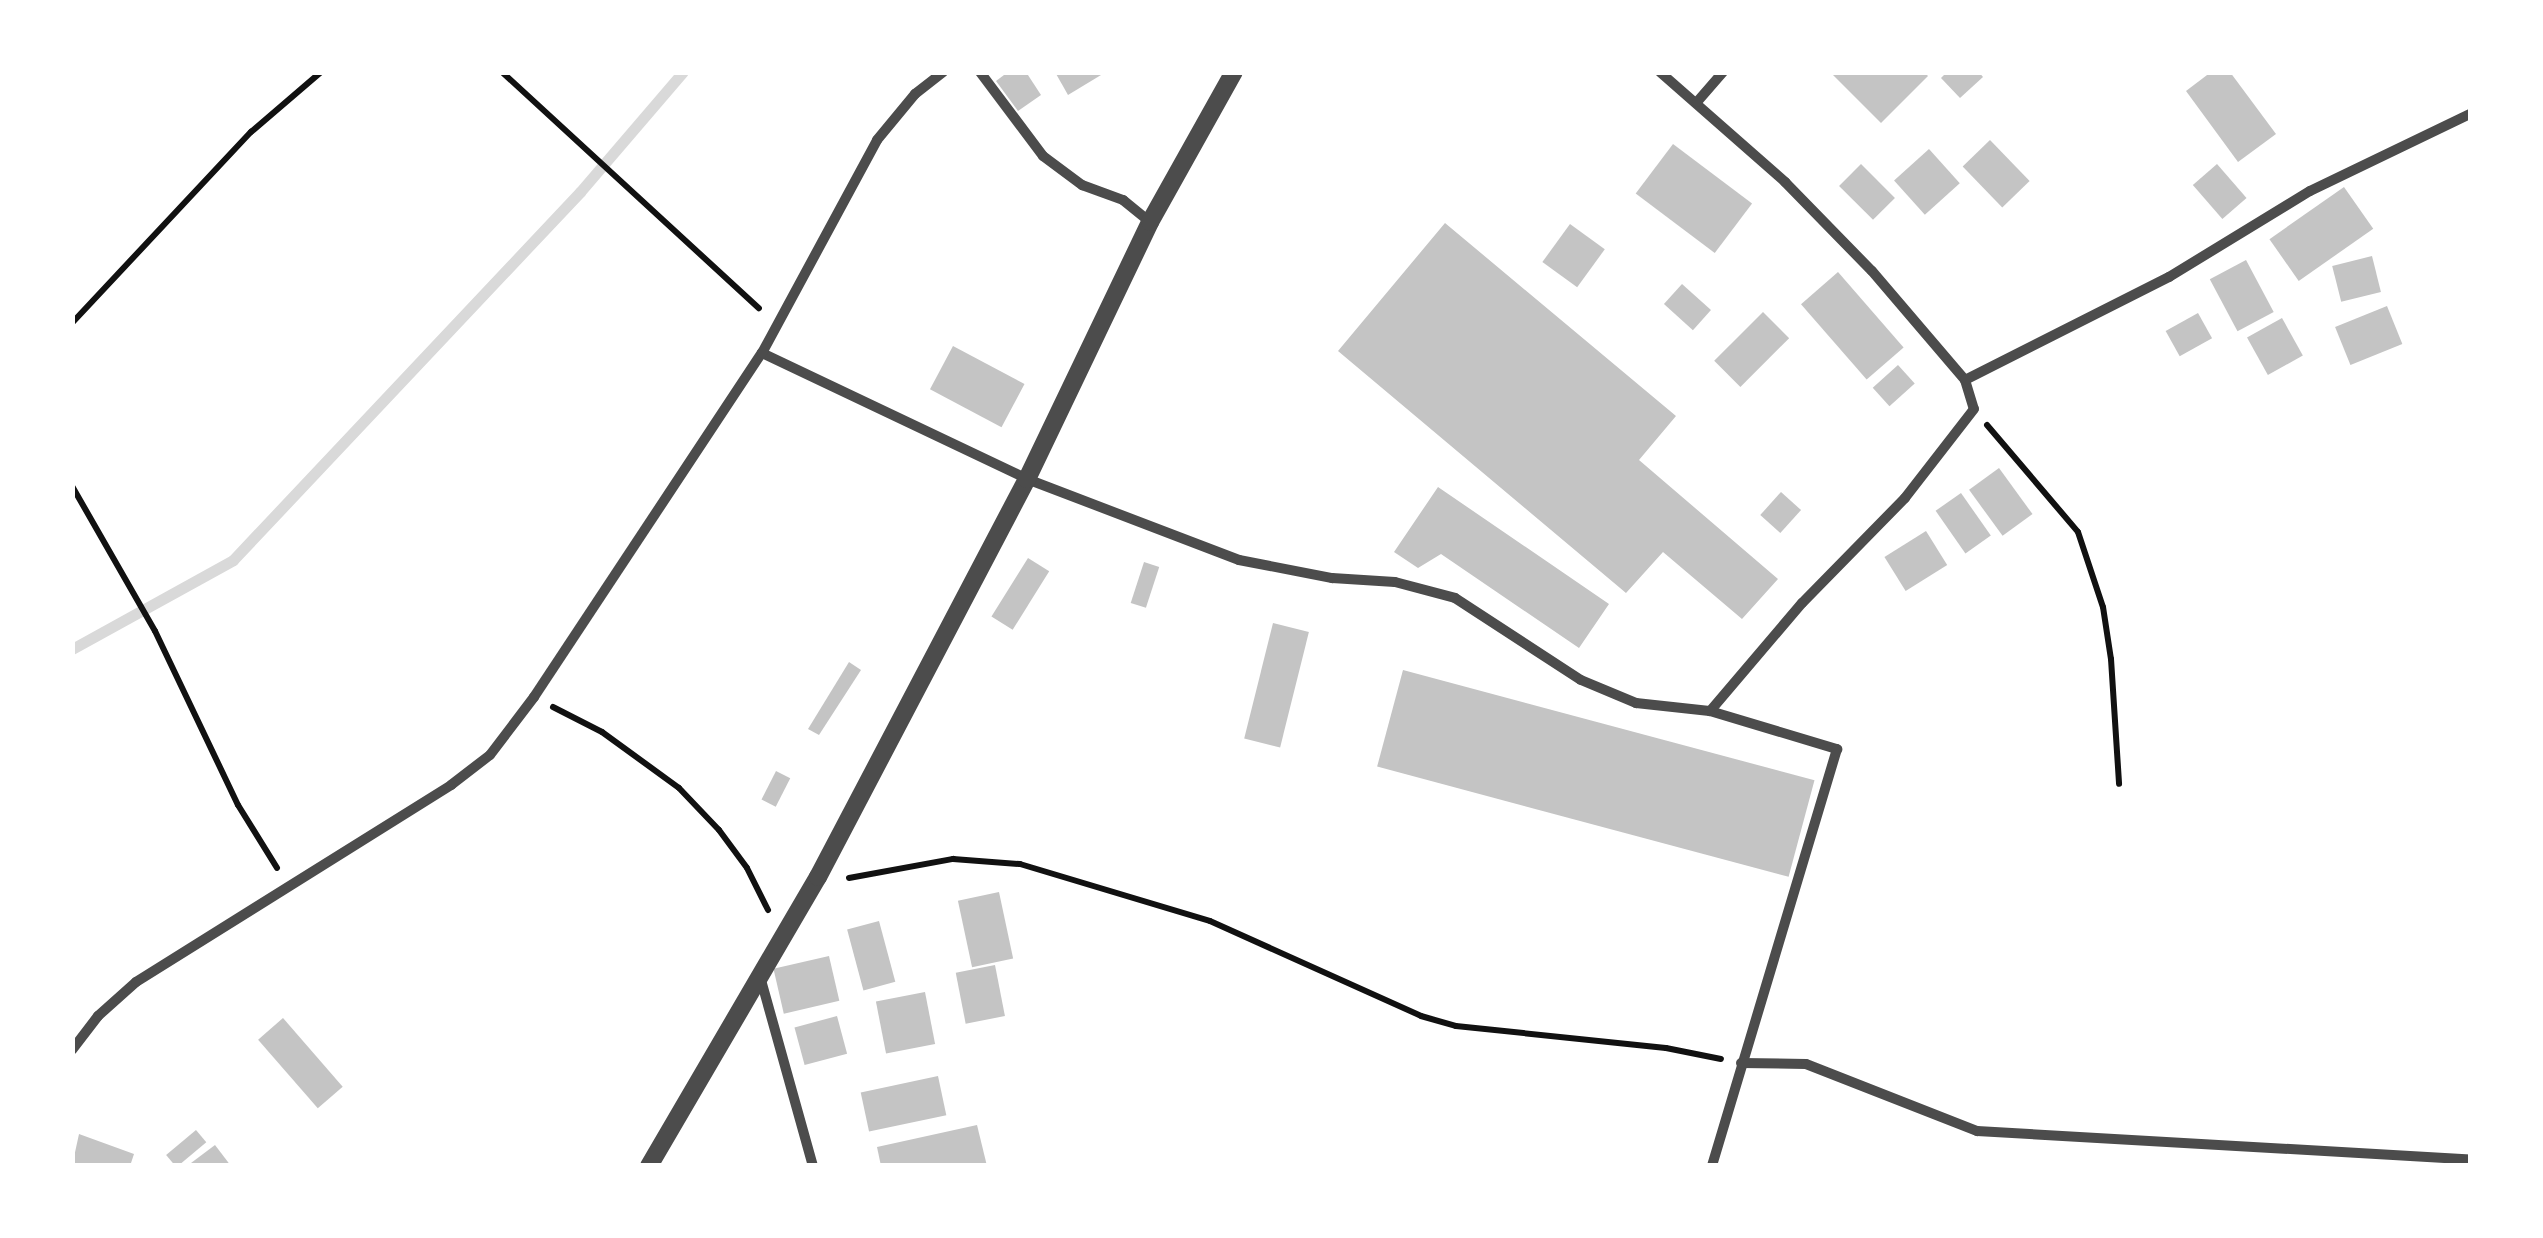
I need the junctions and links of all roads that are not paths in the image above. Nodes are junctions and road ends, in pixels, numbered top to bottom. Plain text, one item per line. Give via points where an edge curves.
1 (943, 72) edge
2 (980, 72) edge
3 (1234, 72) edge
4 (1660, 72) edge
5 (1723, 72) edge
6 (1698, 102) junction
7 (2470, 114) edge
8 (1150, 222) junction
9 (762, 353) junction
10 (1965, 380) junction
11 (1027, 479) junction
12 (1710, 711) junction
13 (761, 980) junction
14 (72, 1050) edge
15 (1741, 1063) junction
16 (2470, 1159) edge
17 (649, 1166) edge
18 (814, 1166) edge
19 (1712, 1166) edge

1 - 9 street via 877,140
2 - 8 street via 1043,156
3 - 8 street
4 - 6 street
5 - 6 street
6 - 10 street via 1872,270
7 - 10 street via 2310,191 2168,278
8 - 11 street
9 - 11 street
9 - 14 street via 534,697 477,765 136,982
10 - 12 street via 1974,409 1905,498 1802,603
11 - 12 street via 1239,560 1395,582 1455,598 1581,680 1636,704
11 - 13 street
12 - 15 street via 1836,749
13 - 17 street
13 - 18 street
15 - 16 street via 1806,1064 1977,1131
15 - 19 street

